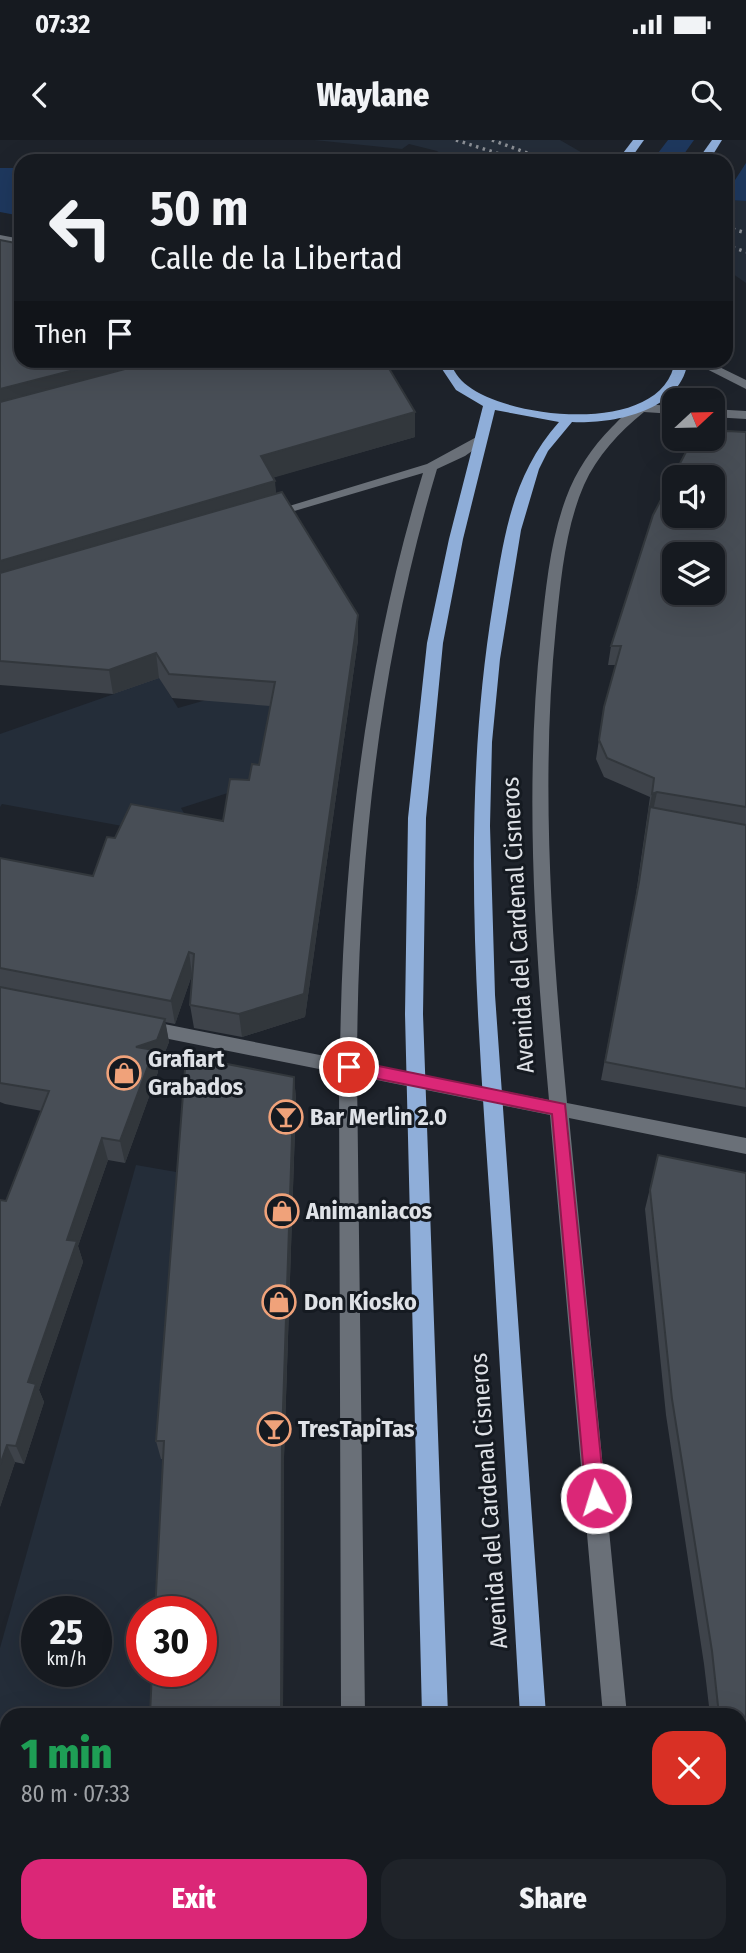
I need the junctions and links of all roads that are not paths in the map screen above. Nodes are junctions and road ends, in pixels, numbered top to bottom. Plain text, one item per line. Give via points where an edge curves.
1 (639, 140) edge
2 (628, 154) edge
3 (445, 368) edge
4 (680, 368) edge
5 (711, 368) edge
6 (746, 385) edge
7 (490, 404) junction
8 (641, 408) junction
9 (662, 409) edge
10 (725, 414) edge
11 (746, 415) edge
12 (568, 419) junction
13 (482, 438) junction
14 (431, 467) junction
15 (258, 517) edge
16 (130, 1024) edge
17 (349, 1067) junction
18 (560, 1109) junction
19 (746, 1146) edge
20 (353, 1708) edge
21 (435, 1708) edge
22 (533, 1708) edge
23 (614, 1708) edge

1 - 2 highway
3 - 7 highway via 464,390
4 - 8 highway via 663,394
5 - 6 street
7 - 12 highway
7 - 13 highway
8 - 9 street
8 - 12 highway via 605,417
8 - 18 street, Avenida del Cardenal Cisneros via 604,443 577,487 566,522 550,618 541,716 540,863
10 - 11 street
12 - 22 highway, Avenida del Cardenal Cisneros via 532,471 512,541 491,671 483,795 487,998
13 - 14 street
13 - 21 highway via 445,589 430,676 415,867 414,1014
14 - 15 street
14 - 17 street via 398,579 368,747 358,839
16 - 17 street
17 - 18 street
17 - 20 street
18 - 19 street
18 - 23 street, Avenida del Cardenal Cisneros

